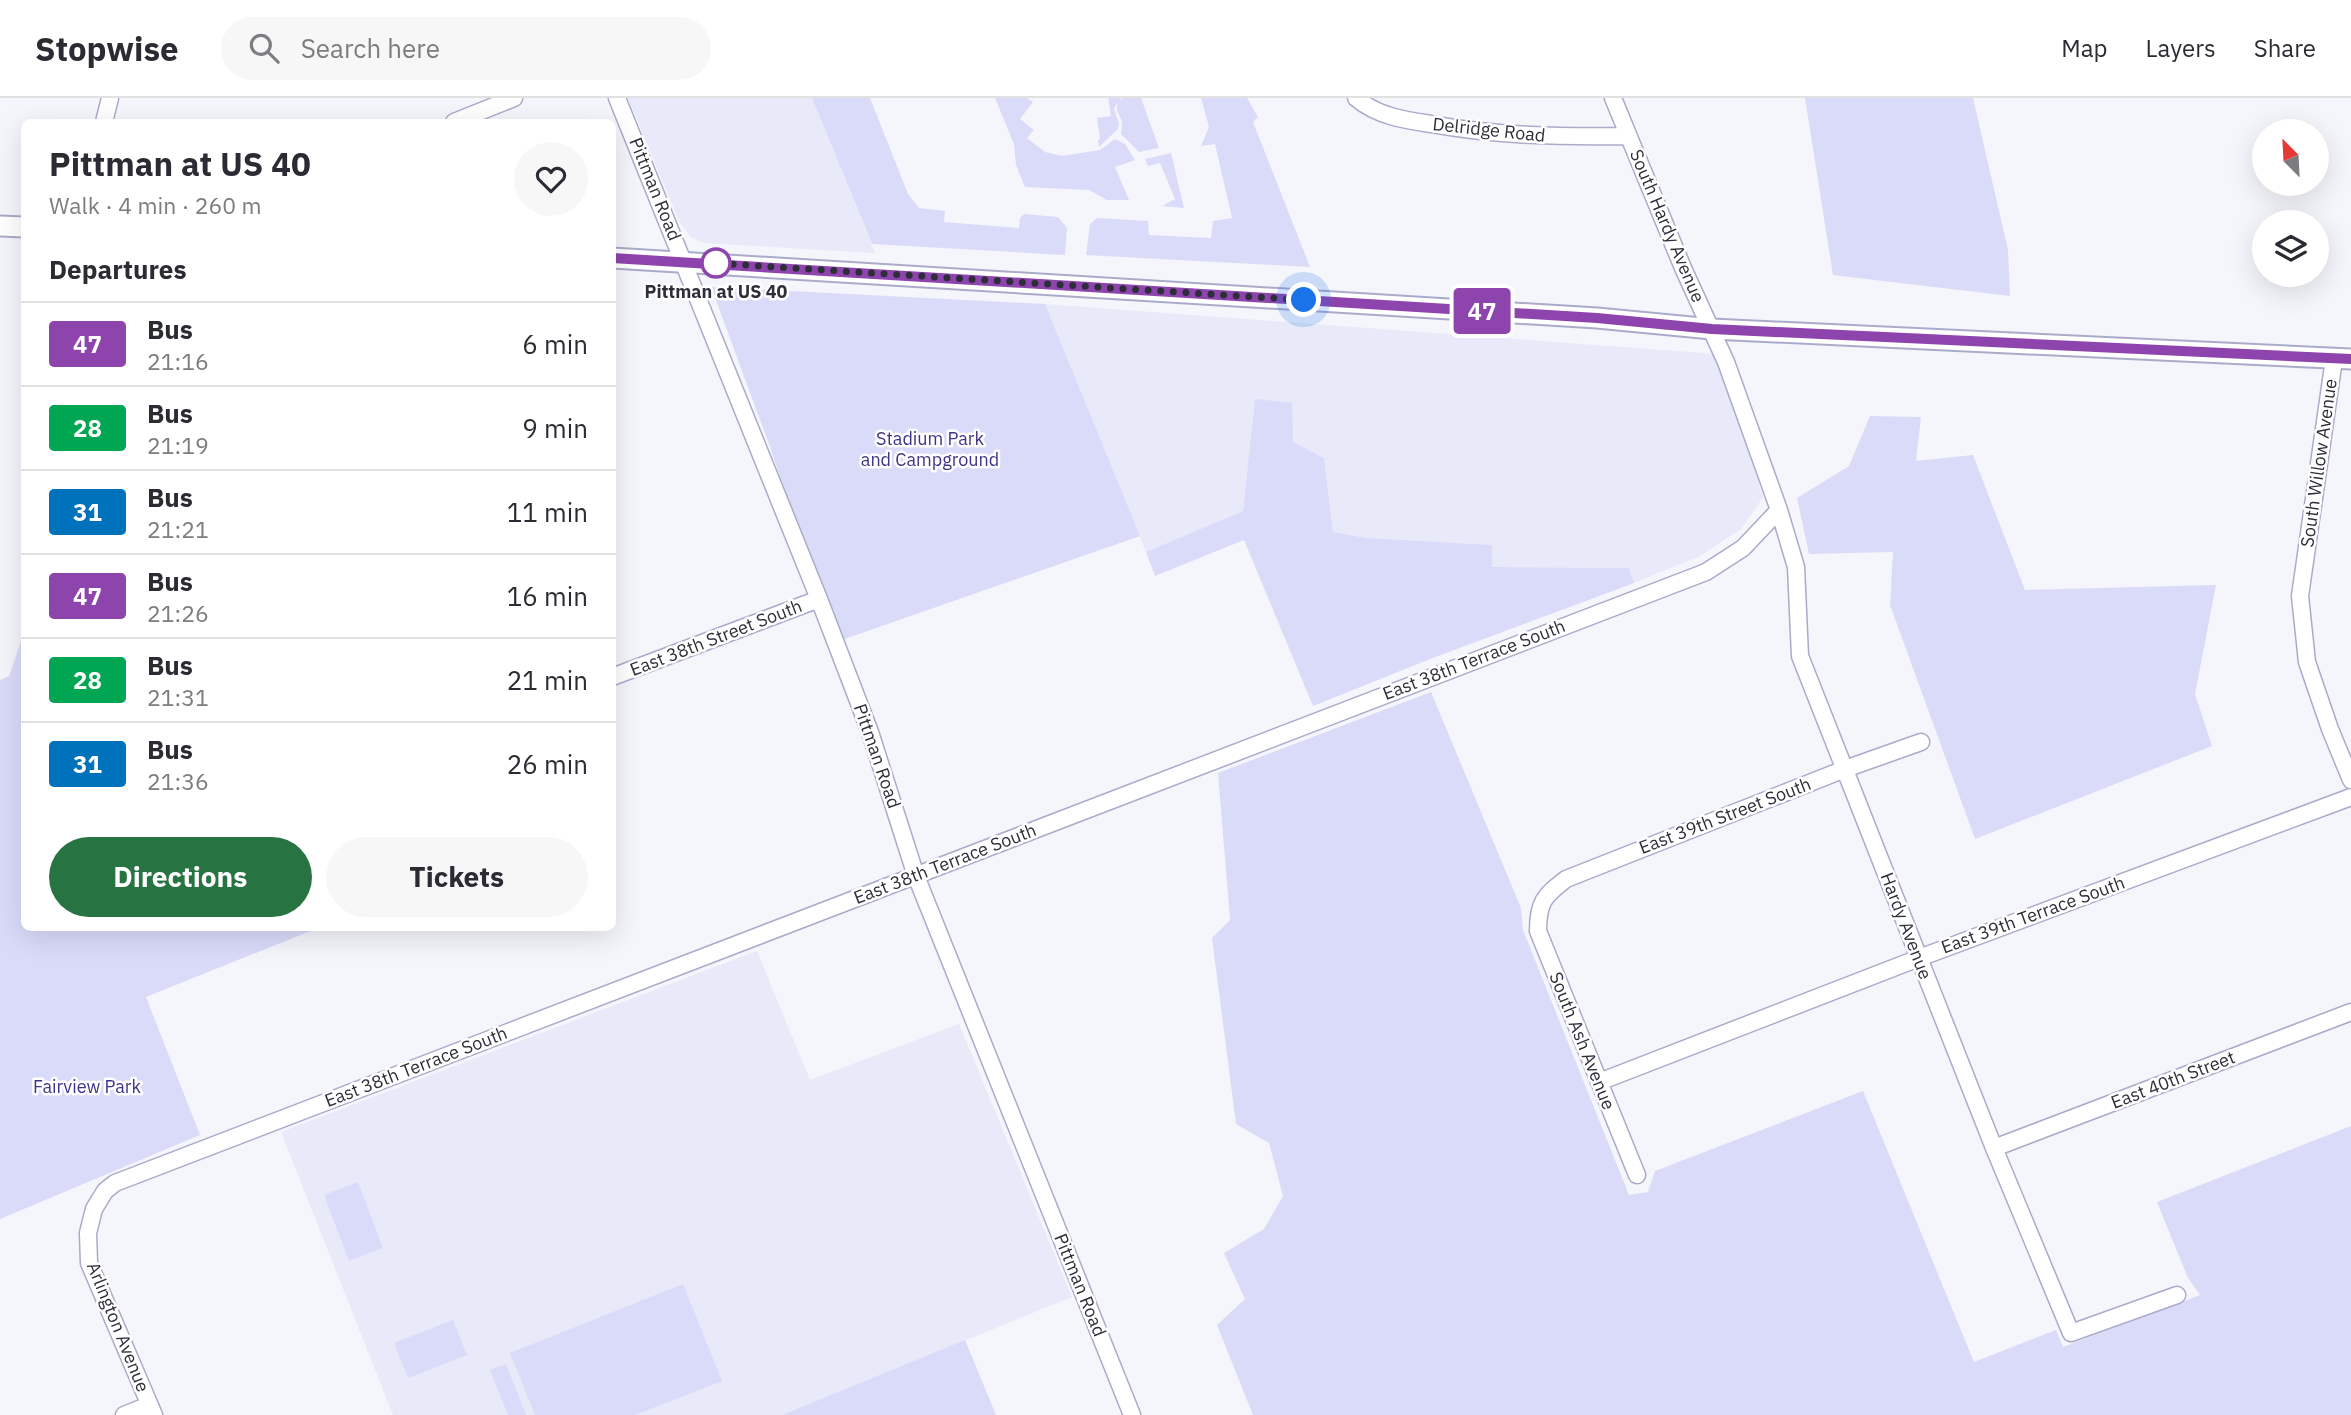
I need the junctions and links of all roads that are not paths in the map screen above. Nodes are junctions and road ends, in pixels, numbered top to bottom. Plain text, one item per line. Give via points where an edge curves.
1 (110, 98) edge
2 (514, 98) edge
3 (617, 98) edge
4 (1356, 98) edge
5 (1613, 98) edge
6 (105, 119) edge
7 (462, 119) edge
8 (1628, 136) junction
9 (0, 226) edge
10 (21, 227) edge
11 (616, 258) edge
12 (685, 262) junction
13 (1712, 329) junction
14 (2343, 359) edge
15 (1779, 510) junction
16 (819, 599) junction
17 (616, 675) edge
18 (1921, 742) dead end
19 (1845, 769) junction
20 (2351, 780) edge
21 (2351, 797) edge
22 (916, 876) junction
23 (1541, 905) joint
24 (1919, 958) junction
25 (2351, 1012) edge
26 (1599, 1082) junction
27 (1994, 1148) junction
28 (1637, 1175) dead end
29 (100, 1198) joint
30 (2177, 1295) dead end
31 (151, 1410) edge
32 (124, 1415) edge
33 (1132, 1415) edge

1 - 6 street
2 - 7 street
3 - 12 street, Pittman Road
4 - 8 street, Delridge Road via 1381,114 1476,132
5 - 8 street, South Hardy Avenue
8 - 13 street, South Hardy Avenue
9 - 10 main road
11 - 12 main road
12 - 13 main road
12 - 16 street, Pittman Road
13 - 14 main road
13 - 15 street, South Hardy Avenue
14 - 20 street, South Willow Avenue via 2300,596 2307,662
15 - 19 street, Hardy Avenue via 1796,567 1800,656
15 - 22 street, East 38th Terrace South via 1743,548 1706,572
16 - 17 street, East 38th Street South
16 - 22 street, Pittman Road via 870,732
18 - 19 street, East 39th Street South
19 - 23 street, East 39th Street South via 1566,878 1546,894
19 - 24 street, Hardy Avenue
21 - 24 street, East 39th Terrace South
22 - 29 street, East 38th Terrace South via 115,1183
22 - 33 street, Pittman Road
23 - 26 street, South Ash Avenue via 1538,931
24 - 26 street, East 39th Terrace South
24 - 27 street, Hardy Avenue
25 - 27 street, East 40th Street
26 - 28 street, South Ash Avenue
27 - 30 street, Hardy Avenue via 2071,1333
29 - 31 street, Arlington Avenue via 88,1233 89,1263
31 - 32 street

